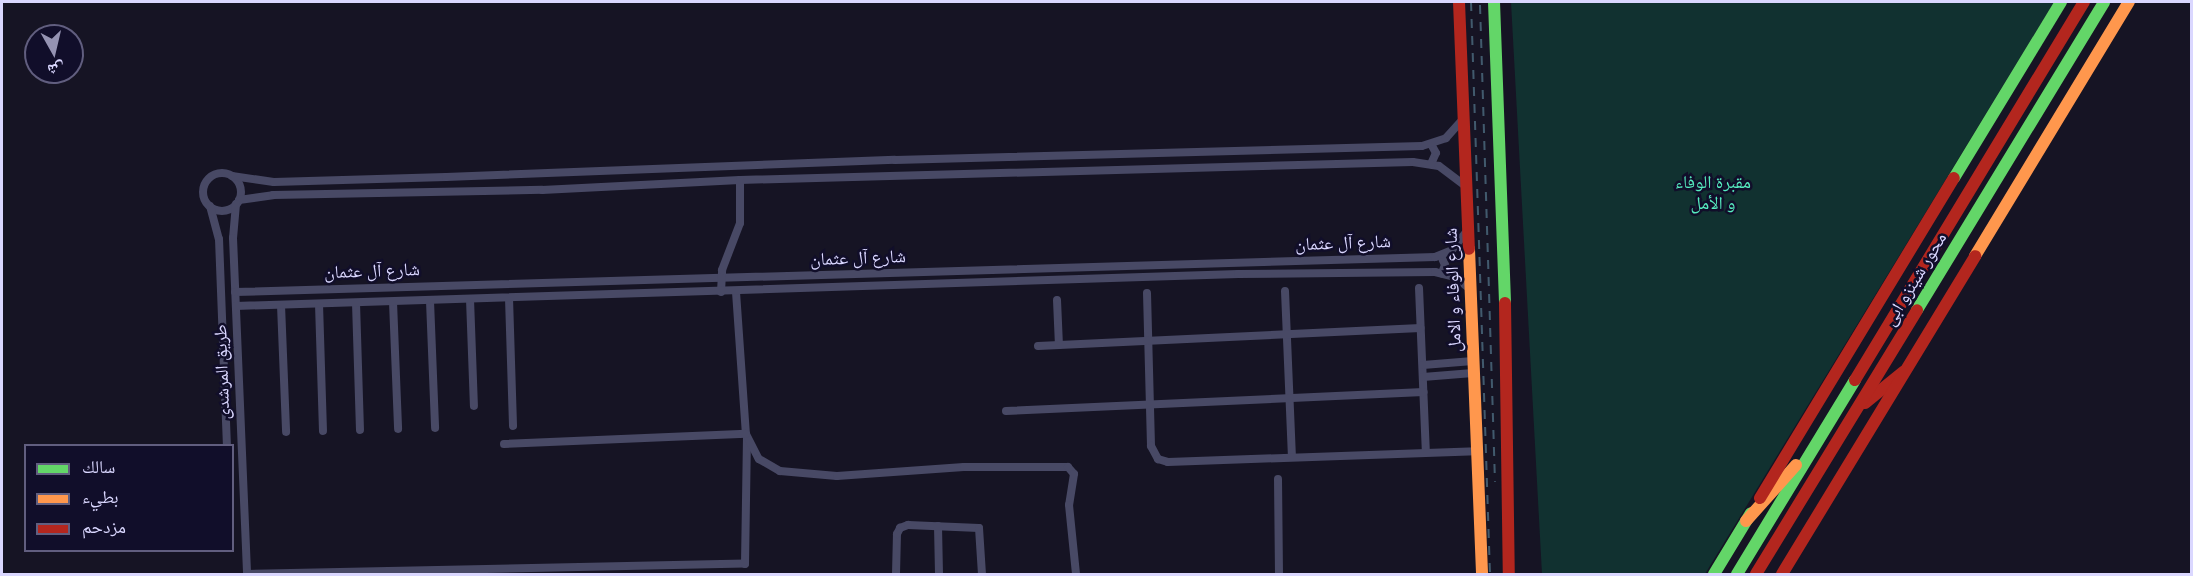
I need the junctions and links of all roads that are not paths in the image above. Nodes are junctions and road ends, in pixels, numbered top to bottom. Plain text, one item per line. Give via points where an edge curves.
1 (1459, 2) edge
2 (1494, 2) edge
3 (2061, 2) edge
4 (2084, 2) edge
5 (2104, 2) edge
6 (2129, 2) edge
7 (1464, 118) junction
8 (1431, 144) junction
9 (895, 160) junction
10 (1431, 164) junction
11 (232, 176) junction
12 (895, 176) junction
13 (740, 180) junction
14 (1467, 186) junction
15 (238, 202) junction
16 (210, 206) junction
17 (1469, 228) junction
18 (1441, 256) junction
19 (1442, 273) junction
20 (721, 278) junction
21 (1419, 288) dead end
22 (264, 291) junction
23 (1285, 291) dead end
24 (1471, 291) junction
25 (235, 292) junction
26 (721, 292) junction
27 (736, 292) junction
28 (1148, 293) dead end
29 (509, 298) junction
30 (470, 300) junction
31 (1057, 300) dead end
32 (430, 301) junction
33 (393, 302) junction
34 (356, 303) junction
35 (319, 304) junction
36 (281, 305) junction
37 (236, 306) junction
38 (264, 306) junction
39 (1421, 328) junction
40 (1287, 333) junction
41 (1149, 339) junction
42 (1059, 345) junction
43 (1038, 346) dead end
44 (1444, 364) junction
45 (1423, 365) junction
46 (1473, 367) junction
47 (1903, 372) junction
48 (1445, 375) junction
49 (1423, 377) junction
50 (1424, 392) junction
51 (1290, 398) junction
52 (1150, 405) junction
53 (474, 406) dead end
54 (1006, 411) dead end
55 (1856, 411) junction
56 (513, 426) dead end
57 (435, 428) dead end
58 (398, 429) dead end
59 (360, 430) dead end
60 (323, 431) dead end
61 (286, 432) dead end
62 (747, 436) junction
63 (1818, 441) junction
64 (227, 444) edge
65 (504, 444) dead end
66 (1476, 451) junction
67 (1426, 452) junction
68 (1293, 457) junction
69 (1278, 479) dead end
70 (1746, 520) junction
71 (938, 526) junction
72 (1480, 571) edge
73 (247, 574) edge
74 (896, 574) edge
75 (939, 574) edge
76 (982, 574) edge
77 (1077, 574) edge
78 (1279, 574) edge
79 (1509, 574) edge
80 (1714, 574) edge
81 (1737, 574) edge
82 (1756, 574) edge
83 (1782, 574) edge

1 - 7 main road, شارع الوفاء و الامل
2 - 79 main road via 1508,396
3 - 70 main road
4 - 63 main road, محور شينزو ابى
5 - 55 main road, محور شينزو ابى
6 - 47 main road
7 - 8 street via 1453,132
7 - 14 main road, شارع الوفاء و الامل
8 - 9 street
8 - 10 street via 1436,153
9 - 11 street via 320,181 264,182
9 - 12 street
10 - 12 street
10 - 14 street via 1454,174
11 - 15 street via 240,187
11 - 16 street via 217,174 208,179 203,193
12 - 13 street
13 - 15 street via 542,190 273,195
13 - 20 street via 740,223
14 - 17 main road, شارع الوفاء و الامل
15 - 16 street via 221,211
15 - 25 street, طريق المرشدى via 233,226
16 - 64 street, طريق المرشدى via 218,231
17 - 18 street via 1457,246
17 - 24 main road, شارع الوفاء و الامل
18 - 19 street via 1445,263
18 - 20 street, شارع آل عثمان
19 - 24 street, شارع آل عثمان via 1460,280
19 - 27 street, شارع آل عثمان via 1238,274
20 - 22 street, شارع آل عثمان
20 - 26 street
21 - 39 street
22 - 25 street, شارع آل عثمان
22 - 38 street via 259,299
23 - 40 street
24 - 46 main road, شارع الوفاء و الامل
25 - 37 street, طريق المرشدى
26 - 27 street, شارع آل عثمان
26 - 29 street, شارع آل عثمان
27 - 62 street
28 - 41 street
29 - 30 street, شارع آل عثمان
29 - 56 street
30 - 32 street, شارع آل عثمان
30 - 53 street
31 - 42 street
32 - 33 street, شارع آل عثمان
32 - 57 street
33 - 34 street, شارع آل عثمان
33 - 58 street
34 - 35 street, شارع آل عثمان
34 - 59 street
35 - 36 street, شارع آل عثمان
35 - 60 street
36 - 38 street, شارع آل عثمان
36 - 61 street
37 - 38 street, شارع آل عثمان
37 - 73 street, طريق المرشدى
39 - 40 street
39 - 45 street
40 - 41 street
40 - 51 street
41 - 42 street
41 - 52 street
42 - 43 street
44 - 45 street
44 - 46 street
44 - 48 street
45 - 49 street
46 - 48 street
46 - 66 main road, شارع الوفاء و الامل
47 - 55 main road
47 - 83 main road
48 - 49 street
49 - 50 street
50 - 51 street
50 - 67 street
51 - 52 street
51 - 68 street
52 - 54 street
52 - 68 street via 1150,446 1154,456 1163,461
55 - 82 main road, محور شينزو ابى
62 - 65 street
62 - 73 street via 745,564
62 - 77 street via 759,459 792,473 837,476 964,467 1068,467 1074,474 1069,505
63 - 70 main road
63 - 81 main road, محور شينزو ابى
66 - 67 street
66 - 72 main road, شارع الوفاء و الامل
67 - 68 street
69 - 78 street
70 - 80 main road
71 - 74 street via 900,528
71 - 75 street
71 - 76 street via 979,528

